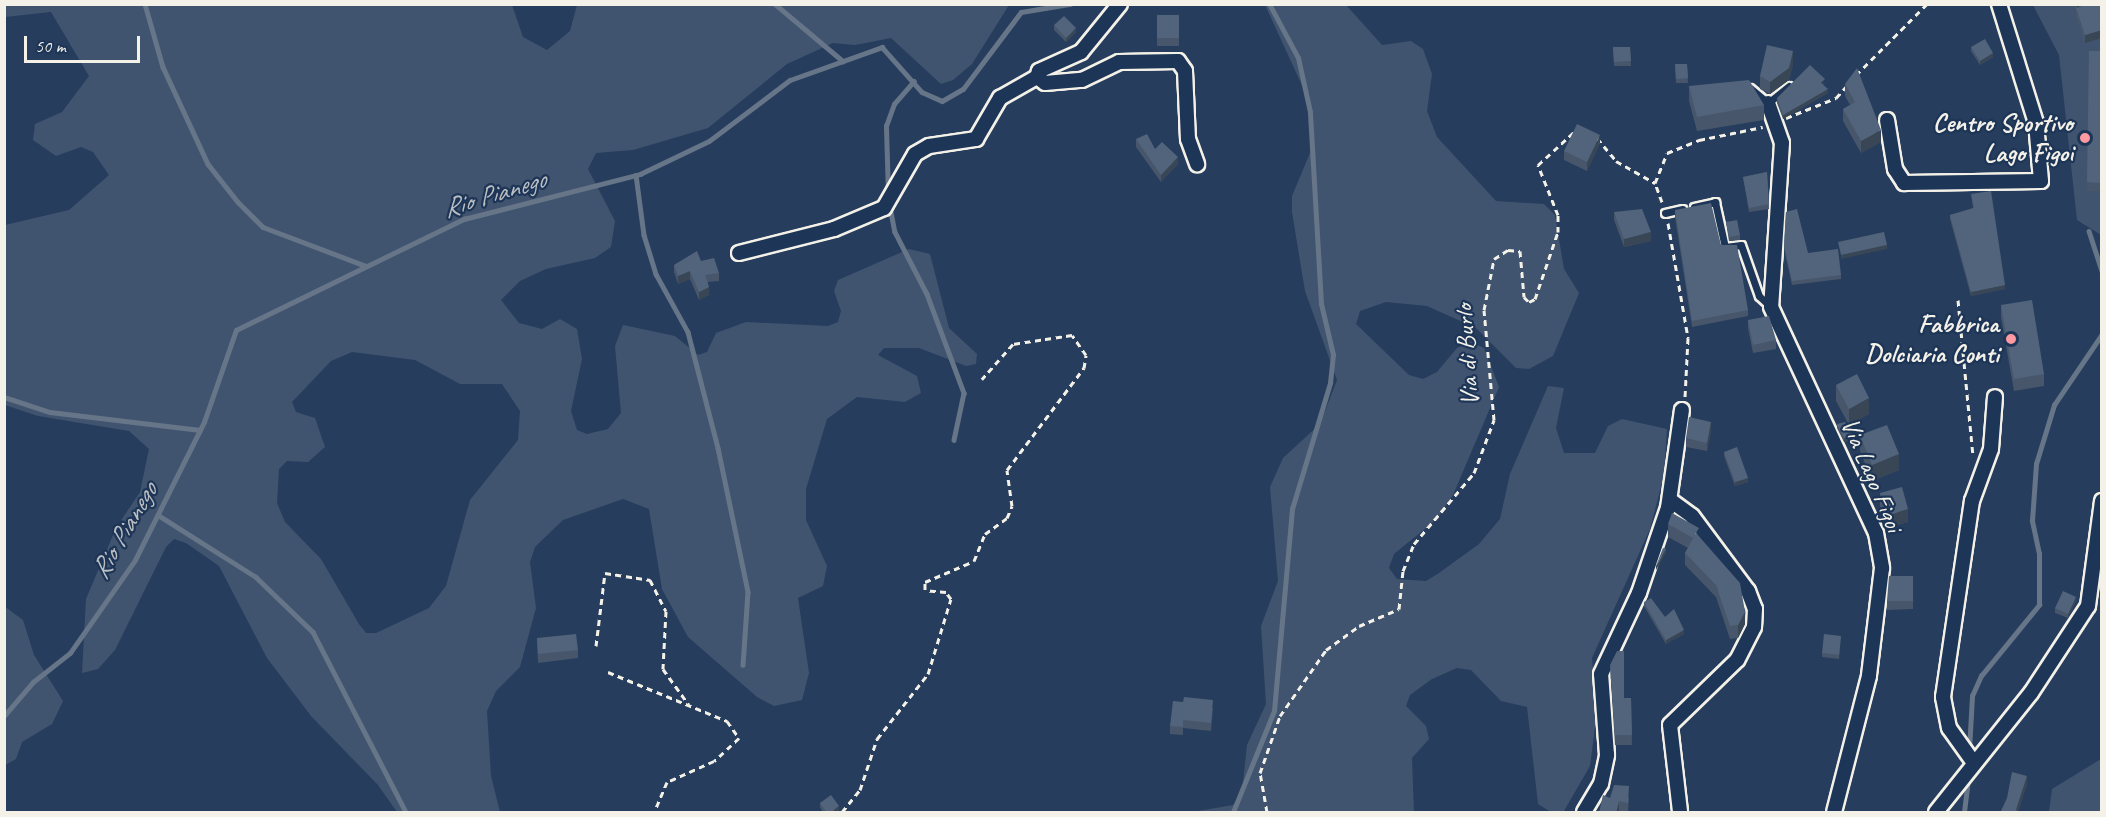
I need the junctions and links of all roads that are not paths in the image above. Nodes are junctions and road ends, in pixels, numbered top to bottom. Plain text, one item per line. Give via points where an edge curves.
1 (1120, 4) edge
2 (1999, 4) edge
3 (1037, 77) junction
4 (1789, 86) edge
5 (1741, 90) edge
6 (1768, 103) junction
7 (1887, 120) dead end
8 (1197, 164) dead end
9 (1665, 213) road end
10 (739, 253) dead end
11 (1771, 307) junction
12 (1995, 397) dead end
13 (1682, 410) road end
14 (1670, 500) junction
15 (2102, 501) edge
16 (1974, 763) junction
17 (1584, 813) edge
18 (1680, 813) edge
19 (1834, 813) edge
20 (1936, 813) edge

1 - 3 street via 1081,52 1039,71
2 - 7 street via 2036,123 2041,181 1910,185 1895,169
3 - 8 street via 1045,83 1082,80 1119,62 1178,62 1185,71 1188,139
3 - 10 street via 1000,98 976,139 929,146 915,154 884,208 834,229
4 - 6 lane
5 - 6 lane via 1751,88
6 - 11 street, Via Lago Figoi via 1782,143
9 - 11 lane, Via Lago Figoi via 1715,202 1725,248 1741,245 1759,296
11 - 19 street, Via Lago Figoi via 1876,534 1882,567 1869,676
12 - 16 street via 1990,449 1972,501 1943,697 1949,728
13 - 14 street
14 - 17 street via 1639,593 1601,674 1607,755 1601,784
14 - 18 street via 1692,516 1748,591 1755,609 1754,627 1737,660 1670,725
15 - 16 street via 2088,606 2031,693
16 - 20 street

